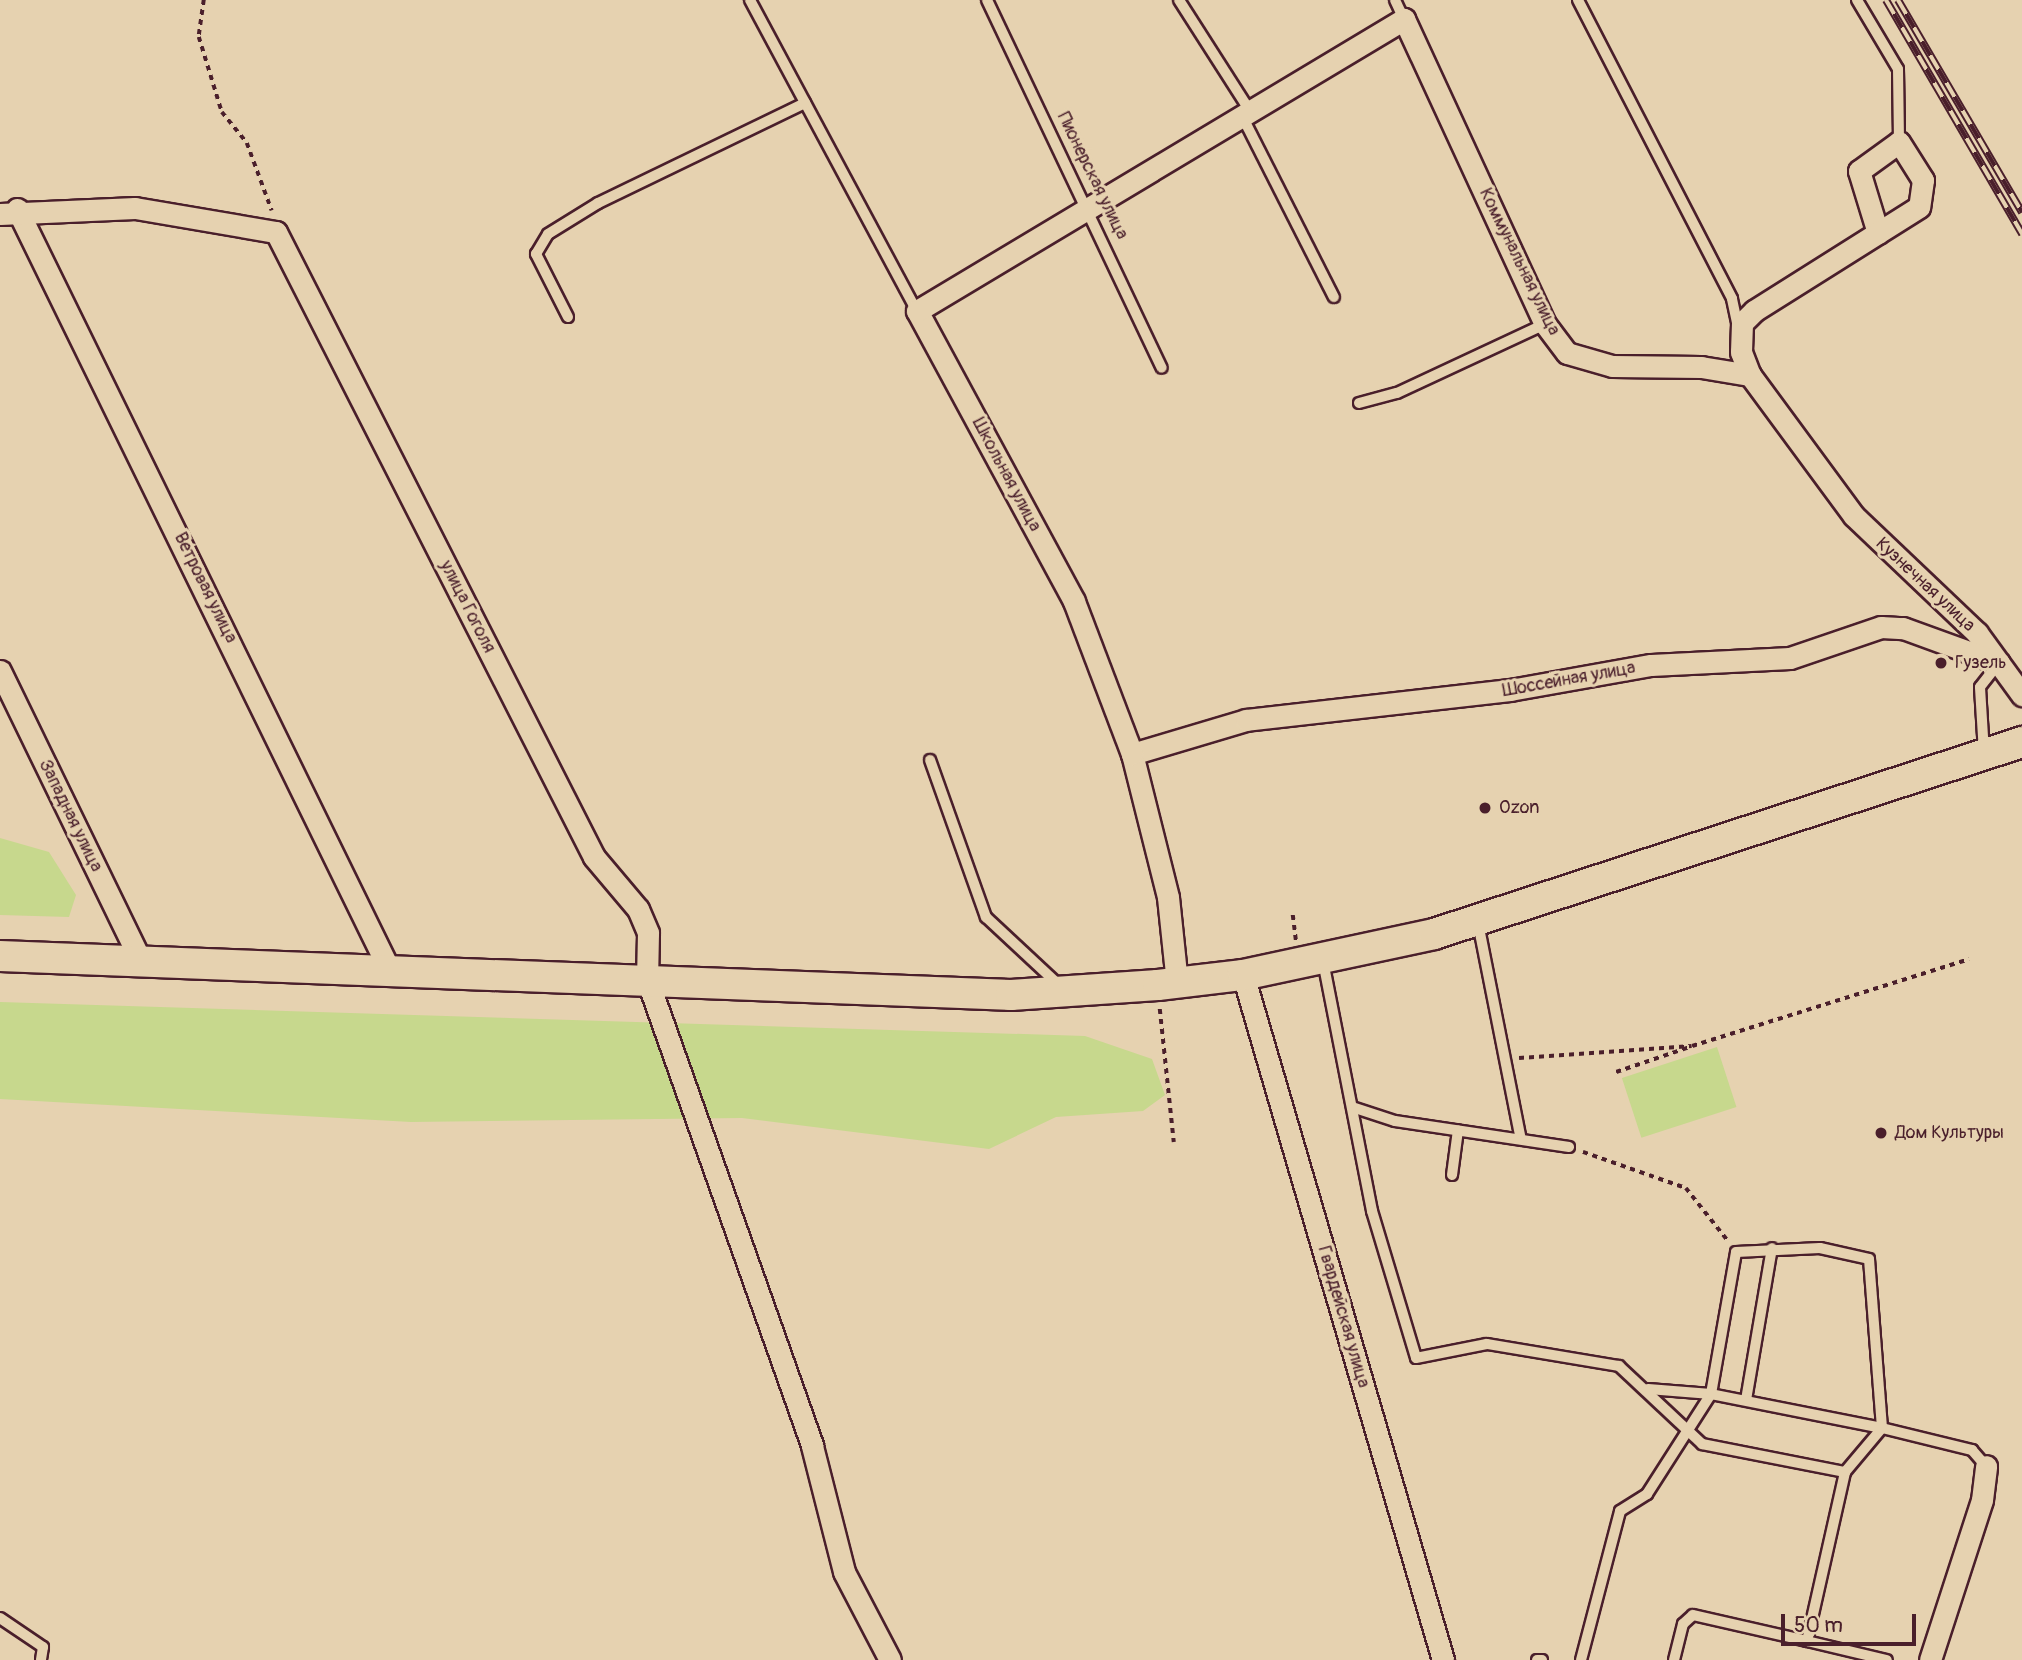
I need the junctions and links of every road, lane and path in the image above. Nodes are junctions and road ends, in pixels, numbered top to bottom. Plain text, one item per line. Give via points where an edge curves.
1 (204, 0) edge
2 (750, 0) edge
3 (988, 0) edge
4 (1179, 0) edge
5 (1578, 0) edge
6 (1857, 0) edge
7 (1399, 9) edge
8 (805, 103) junction
9 (1246, 114) junction
10 (1899, 142) junction
11 (1088, 208) junction
12 (9, 212) edge
13 (276, 232) junction
14 (1878, 233) junction
15 (1334, 297) dead end
16 (917, 310) junction
17 (568, 317) dead end
18 (1545, 324) junction
19 (1740, 334) junction
20 (1162, 368) dead end
21 (1750, 375) junction
22 (1359, 403) dead end
23 (1999, 663) junction
24 (0, 671) edge
25 (2022, 695) edge
26 (2022, 742) edge
27 (1132, 754) junction
28 (1984, 755) junction
29 (930, 761) dead end
30 (1478, 920) junction
31 (0, 956) edge
32 (1969, 959) dead end
33 (1323, 960) junction
34 (141, 961) junction
35 (388, 970) junction
36 (1243, 975) junction
37 (647, 979) junction
38 (1168, 984) junction
39 (1068, 994) junction
40 (1692, 1046) junction
41 (1507, 1059) junction
42 (1616, 1072) dead end
43 (1352, 1107) junction
44 (1458, 1129) junction
45 (1520, 1136) junction
46 (1174, 1142) dead end
47 (1569, 1147) joint
48 (1452, 1175) dead end
49 (1772, 1248) junction
50 (1736, 1251) junction
51 (1648, 1389) junction
52 (1711, 1394) junction
53 (1746, 1400) junction
54 (1684, 1428) junction
55 (1882, 1429) junction
56 (1986, 1466) joint
57 (1845, 1472) junction
58 (0, 1618) edge
59 (1807, 1641) junction
60 (41, 1660) edge
61 (890, 1660) edge
62 (1443, 1660) edge
63 (1537, 1660) edge
64 (1542, 1660) edge
65 (1581, 1660) edge
66 (1674, 1660) edge
67 (1887, 1660) edge
68 (1930, 1660) edge

1 - 13 path via 199,37 206,62 222,112 265,180
2 - 8 lane, Школьная улица
3 - 11 lane, Пионерская улица
4 - 9 lane
5 - 19 lane via 1732,299
6 - 10 lane via 1898,69
7 - 9 street
7 - 18 street, Коммунальная улица
8 - 16 lane, Школьная улица
8 - 17 lane via 598,203 548,234 536,254
9 - 11 street
9 - 15 lane
10 - 14 street via 1859,171
10 - 14 street via 1923,180 1923,200
11 - 16 street
11 - 20 lane, Пионерская улица
12 - 13 street via 135,208
12 - 35 street, Ветровая улица
13 - 37 street, улица Гоголя via 594,858 638,909 648,933
14 - 19 street via 1754,312
16 - 27 street, Школьная улица via 1074,601
18 - 21 street, Коммунальная улица via 1579,361
18 - 22 lane via 1397,393
19 - 21 street
21 - 23 street, Кузнечная улица via 1854,516 1977,633
23 - 25 street, Кузнечная улица
23 - 27 street, Шоссейная улица via 1903,628 1881,627 1790,658 1651,665 1510,690 1246,720
23 - 28 lane via 1980,687
24 - 34 street, Западная улица
26 - 28 main road
27 - 38 street, Школьная улица via 1168,897
28 - 30 main road
29 - 39 lane via 986,917
30 - 33 main road
30 - 41 lane
31 - 34 main road
32 - 40 path
33 - 36 main road
33 - 43 lane
34 - 35 main road
35 - 37 main road
36 - 38 main road
36 - 62 street, Гвардейская улица
37 - 39 main road
37 - 61 street via 811,1446 844,1572
38 - 39 main road
38 - 46 path
40 - 41 path
40 - 42 path
41 - 45 lane
43 - 44 lane
43 - 51 lane via 1372,1211 1416,1358 1486,1344 1619,1366
44 - 45 lane
44 - 48 lane
45 - 47 lane
47 - 50 path via 1686,1188
49 - 50 lane
49 - 53 lane
49 - 55 lane via 1820,1248 1869,1259
50 - 52 lane
51 - 52 lane
51 - 54 lane
52 - 53 lane
52 - 54 lane
53 - 55 lane
54 - 57 lane via 1702,1444
54 - 65 lane via 1647,1494 1619,1511
55 - 56 lane via 1972,1450
55 - 57 lane
56 - 68 street via 1982,1500
57 - 59 lane
58 - 60 lane via 43,1647
59 - 66 lane via 1693,1615 1683,1623
59 - 67 lane
63 - 64 lane

